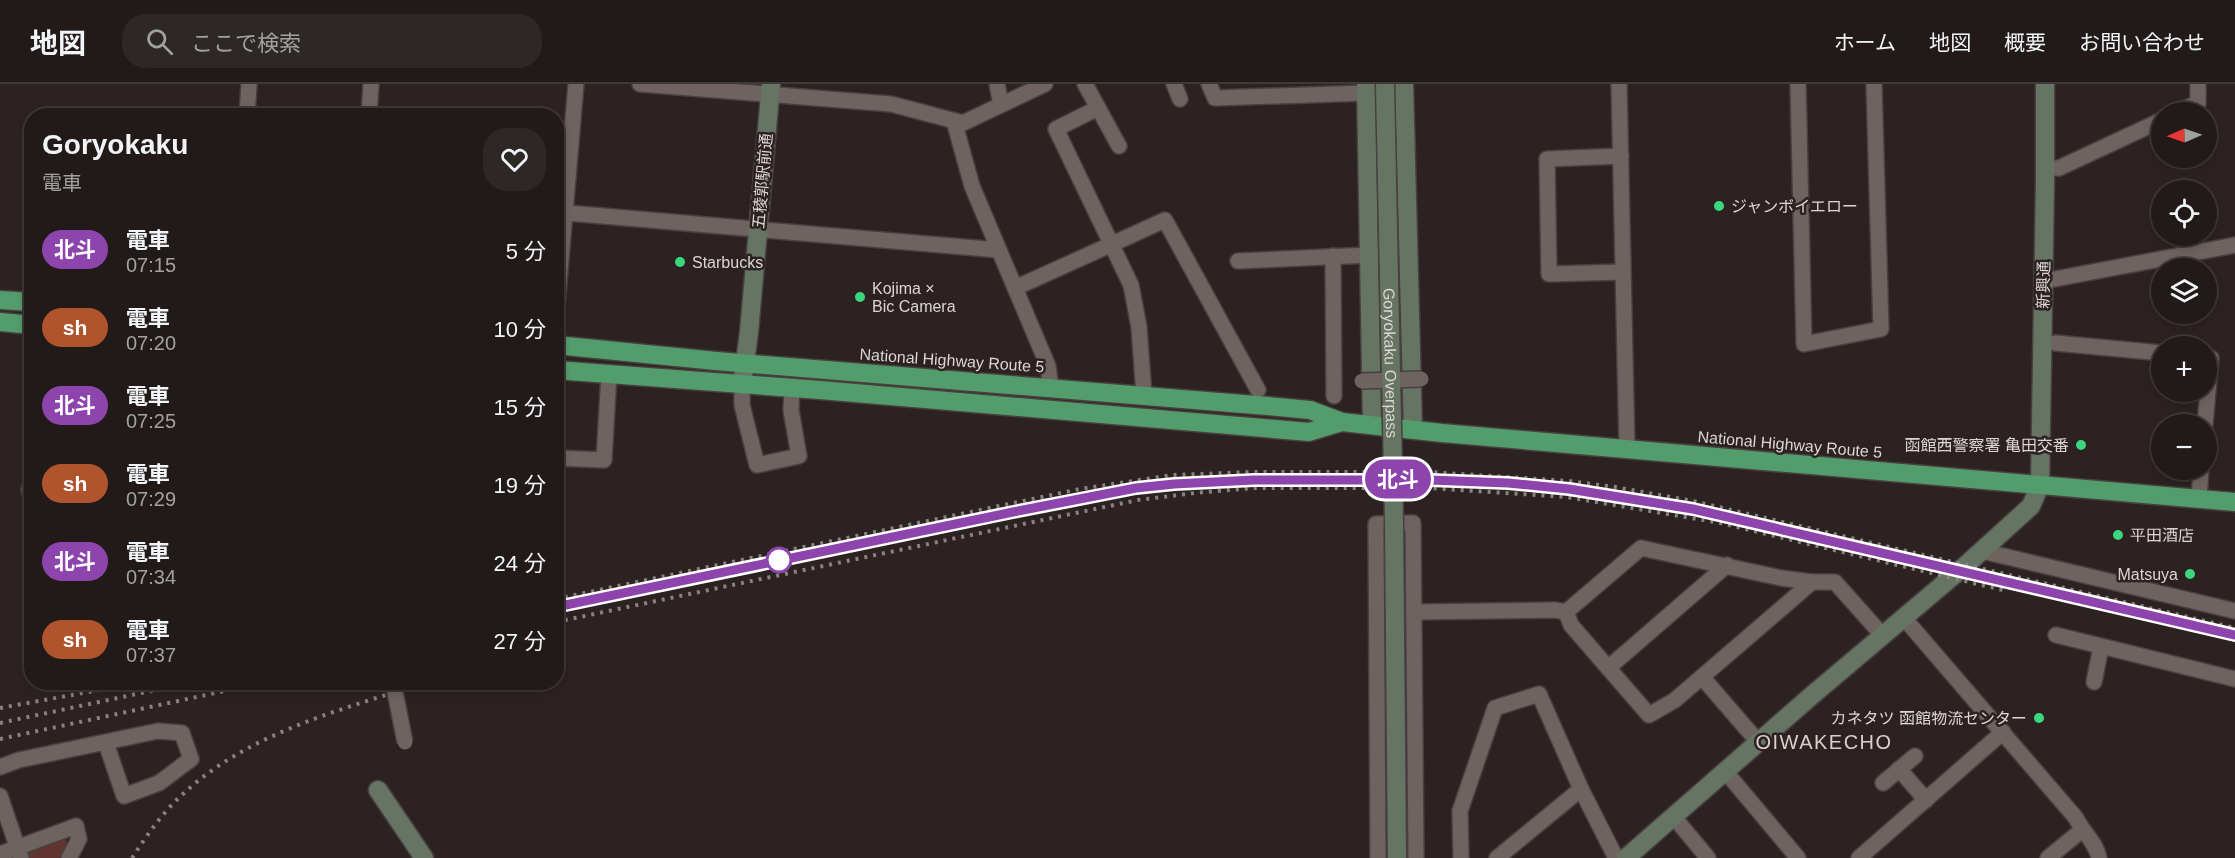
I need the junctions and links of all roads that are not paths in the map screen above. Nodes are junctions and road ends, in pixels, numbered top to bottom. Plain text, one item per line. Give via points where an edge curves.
1 (249, 84) edge
2 (371, 84) edge
3 (576, 84) edge
4 (640, 84) edge
5 (997, 84) edge
6 (1045, 84) edge
7 (1085, 84) edge
8 (1173, 84) edge
9 (1209, 84) edge
10 (1385, 84) edge
11 (1404, 84) edge
12 (1619, 84) edge
13 (1798, 84) edge
14 (1875, 84) edge
15 (2045, 84) edge
16 (2198, 84) edge
17 (1366, 89) edge
18 (770, 90) edge
19 (1180, 99) dead end
20 (2198, 102) edge
21 (1001, 105) junction
22 (248, 108) edge
23 (370, 108) edge
24 (1098, 108) junction
25 (954, 121) junction
26 (2151, 125) edge
27 (1119, 147) dead end
28 (1621, 156) junction
29 (2045, 168) junction
30 (564, 186) edge
31 (564, 212) edge
32 (757, 230) junction
33 (1111, 244) junction
34 (2235, 245) edge
35 (999, 250) junction
36 (1370, 255) junction
37 (1333, 256) junction
38 (1238, 261) dead end
39 (1623, 272) junction
40 (2044, 281) junction
41 (1015, 288) junction
42 (0, 300) edge
43 (24, 302) edge
44 (0, 322) edge
45 (24, 324) edge
46 (2055, 344) dead end
47 (564, 346) edge
48 (2151, 352) edge
49 (746, 363) junction
50 (564, 371) edge
51 (609, 374) junction
52 (1421, 379) dead end
53 (1362, 381) dead end
54 (742, 385) junction
55 (792, 388) junction
56 (1051, 388) junction
57 (1258, 390) dead end
58 (1144, 395) junction
59 (1334, 396) dead end
60 (1342, 422) junction
61 (1372, 425) junction
62 (1413, 430) junction
63 (1627, 449) junction
64 (564, 458) edge
65 (2200, 480) edge
66 (2040, 485) junction
67 (2199, 498) junction
68 (2235, 503) edge
69 (1982, 551) junction
70 (1727, 566) junction
71 (1812, 582) junction
72 (2235, 611) edge
73 (1414, 612) junction
74 (1566, 612) junction
75 (1904, 618) junction
76 (2056, 635) dead end
77 (1882, 636) junction
78 (2101, 647) junction
79 (1608, 668) junction
80 (1702, 677) junction
81 (2235, 679) edge
82 (2094, 682) dead end
83 (395, 690) edge
84 (2003, 732) junction
85 (405, 742) dead end
86 (106, 743) junction
87 (1759, 743) junction
88 (1915, 756) dead end
89 (0, 767) edge
90 (1899, 769) junction
91 (1725, 771) junction
92 (1883, 783) dead end
93 (1581, 789) junction
94 (378, 790) dead end
95 (0, 796) edge
96 (1926, 800) junction
97 (1673, 816) junction
98 (2082, 830) junction
99 (20, 853) edge
100 (0, 854) edge
101 (69, 858) edge
102 (424, 858) edge
103 (1378, 858) edge
104 (1397, 858) edge
105 (1416, 858) edge
106 (1461, 858) edge
107 (1497, 858) edge
108 (1616, 858) edge
109 (1626, 858) edge
110 (1708, 858) edge
111 (1798, 858) edge
112 (1859, 858) edge
113 (2048, 858) edge
114 (2099, 858) edge

1 - 22 street
2 - 23 street
3 - 30 street
4 - 18 street
5 - 21 street
6 - 21 street
7 - 24 street
8 - 19 street
9 - 17 street via 1215,98
10 - 104 main road, Goryokaku Overpass, bridge
11 - 62 main road
12 - 28 street
13 - 14 street via 1804,344 1881,329
15 - 29 main road, 新興通
16 - 20 street
17 - 36 main road
18 - 25 street via 891,104
18 - 32 main road, 五稜郭駅前通
21 - 25 street via 963,123
24 - 27 street
24 - 33 street via 1056,129
25 - 35 street via 972,186
26 - 29 street via 2059,168
28 - 39 street
28 - 39 street via 1547,159 1549,274
29 - 40 main road, 新興通
31 - 32 street
32 - 35 street
32 - 49 main road, 五稜郭駅前通
33 - 41 street
33 - 57 street via 1165,220
33 - 58 street via 1131,285 1137,311
34 - 40 street
35 - 41 street
36 - 37 street
36 - 61 main road
37 - 38 street
37 - 59 street
39 - 63 street
40 - 66 main road, 新興通
41 - 56 street via 1048,366
42 - 43 highway
44 - 45 highway
46 - 48 street
47 - 49 highway, National Highway Route 5
49 - 54 main road, 五稜郭駅前通
49 - 56 highway, National Highway Route 5
50 - 51 highway, National Highway Route 5
51 - 54 highway, National Highway Route 5
51 - 64 street via 604,460
52 - 53 street, bridge
54 - 55 highway, National Highway Route 5
54 - 55 street via 742,405 757,465 800,456 791,410
55 - 60 highway, National Highway Route 5 via 1309,432
56 - 58 highway, National Highway Route 5
58 - 60 highway, National Highway Route 5 via 1310,410
60 - 61 highway, National Highway Route 5
61 - 62 highway, National Highway Route 5
62 - 63 highway, National Highway Route 5
63 - 66 highway, National Highway Route 5
65 - 67 street
66 - 67 highway, National Highway Route 5
66 - 69 main road via 2031,506
67 - 68 highway, National Highway Route 5
69 - 72 street
69 - 75 main road
70 - 71 street
70 - 74 street via 1641,548
70 - 79 street
71 - 77 street via 1835,582
71 - 80 street
73 - 74 street
73 - 103 street via 1413,523 1376,524
73 - 105 street
74 - 79 street via 1571,625
75 - 77 main road
75 - 84 street
76 - 78 street
77 - 87 main road
78 - 81 street
78 - 82 street
79 - 80 street via 1649,715
80 - 87 street
83 - 85 street, bridge
84 - 96 street
84 - 98 street
86 - 86 street via 158,731 182,734 191,759 159,783 124,796
86 - 89 street
87 - 91 main road
88 - 90 street
90 - 92 street
90 - 96 street
91 - 97 main road
91 - 111 street
93 - 106 street via 1539,694 1495,708 1460,811
93 - 107 street
93 - 108 street
94 - 102 main road
95 - 99 street
96 - 112 street
97 - 109 main road
97 - 110 street
98 - 113 street
98 - 114 street via 2097,847
99 - 100 street
99 - 101 street via 76,826 79,839

